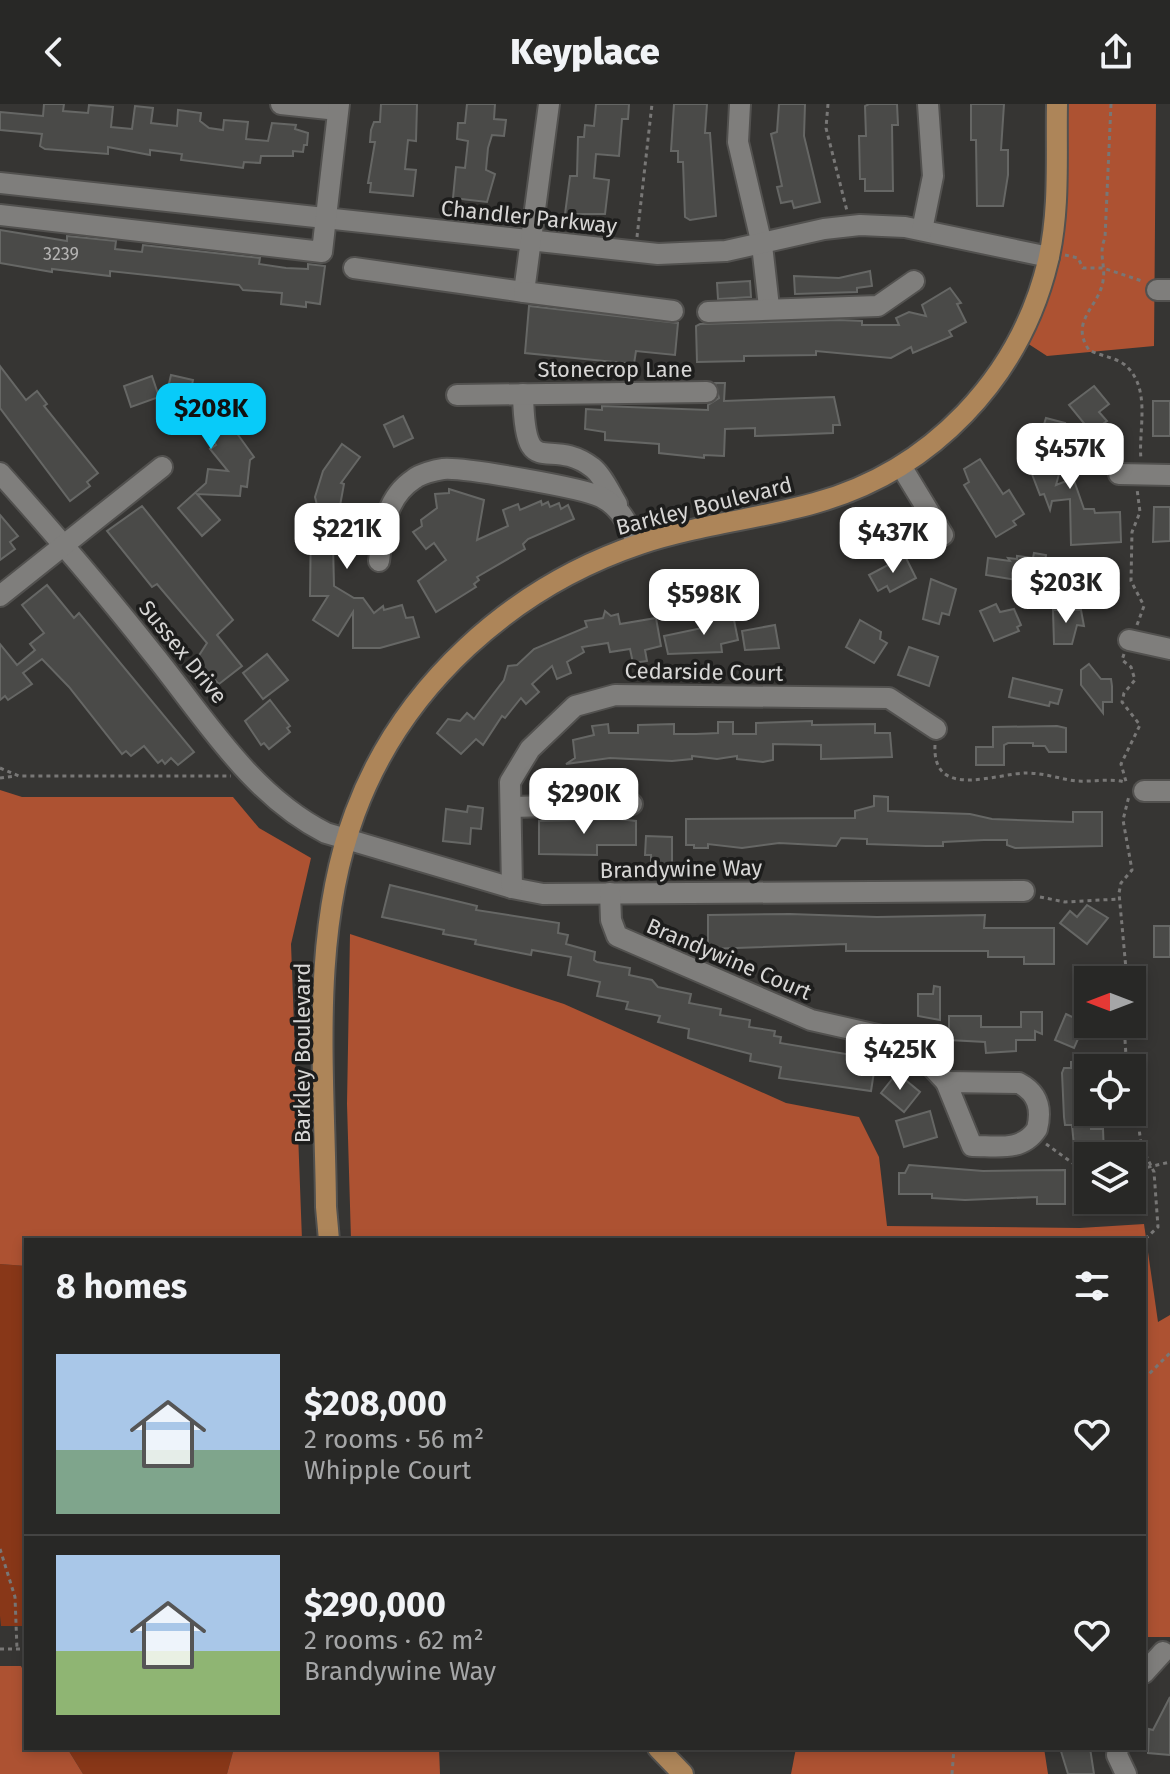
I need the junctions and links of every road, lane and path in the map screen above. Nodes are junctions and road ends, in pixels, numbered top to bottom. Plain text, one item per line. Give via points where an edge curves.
1 (281, 104) edge
2 (549, 104) edge
3 (652, 104) edge
4 (740, 104) edge
5 (828, 104) edge
6 (928, 104) edge
7 (1057, 104) edge
8 (1111, 104) edge
9 (338, 107) edge
10 (0, 183) edge
11 (0, 215) edge
12 (326, 219) junction
13 (851, 226) junction
14 (922, 230) junction
15 (532, 242) junction
16 (762, 245) junction
17 (636, 252) junction
18 (1049, 257) junction
19 (354, 268) dead end
20 (1103, 268) junction
21 (914, 281) dead end
22 (1164, 290) edge
23 (524, 292) junction
24 (769, 307) junction
25 (673, 311) dead end
26 (708, 312) dead end
27 (707, 392) dead end
28 (523, 394) junction
29 (457, 395) dead end
30 (1140, 449) dead end
31 (901, 466) junction
32 (162, 467) dead end
33 (0, 473) edge
34 (1119, 474) dead end
35 (1170, 475) edge
36 (1142, 476) junction
37 (621, 511) junction
38 (943, 535) dead end
39 (64, 544) junction
40 (638, 544) junction
41 (379, 561) dead end
42 (0, 596) edge
43 (1129, 640) junction
44 (1170, 649) edge
45 (936, 729) joint
46 (0, 768) edge
47 (19, 776) junction
48 (252, 776) junction
49 (0, 778) edge
50 (1136, 787) junction
51 (1170, 791) edge
52 (632, 804) dead end
53 (511, 807) junction
54 (345, 840) junction
55 (512, 888) junction
56 (1024, 891) joint
57 (610, 893) junction
58 (1119, 899) junction
59 (1126, 966) edge
60 (946, 1082) junction
61 (1139, 1126) edge
62 (1031, 1137) junction
63 (1170, 1162) edge
64 (1074, 1163) edge
65 (1150, 1167) junction
66 (1146, 1168) edge
67 (329, 1238) edge
68 (1146, 1238) edge
69 (1170, 1353) edge
70 (1146, 1377) edge
71 (0, 1549) edge
72 (0, 1649) edge
73 (17, 1649) junction
74 (24, 1649) edge
75 (1159, 1652) edge
76 (1146, 1670) edge
77 (660, 1750) edge
78 (954, 1750) edge
79 (1118, 1750) edge
80 (683, 1774) edge
81 (952, 1774) edge
82 (1126, 1774) edge

1 - 9 street
2 - 15 street
3 - 17 path
4 - 16 street via 738,142
5 - 13 path via 826,128
6 - 14 street via 933,176
7 - 18 main road, Barkley Boulevard
8 - 20 path
9 - 12 street
10 - 12 street, Chandler Parkway
11 - 12 street via 322,252
12 - 15 street, Chandler Parkway
13 - 14 street, Chandler Parkway
13 - 16 street, Chandler Parkway
14 - 18 street, Chandler Parkway
15 - 17 street, Chandler Parkway
15 - 23 street
16 - 17 street, Chandler Parkway via 706,254
16 - 24 street
18 - 20 path via 1073,254 1083,268
18 - 31 main road, Barkley Boulevard via 1032,313 1000,373 952,428
19 - 23 street
20 - 22 path
20 - 30 path via 1101,291 1082,323 1084,342 1089,350 1121,362 1132,373 1143,420
21 - 24 street via 878,306
23 - 25 street
24 - 26 street
27 - 28 street, Stonecrop Lane
28 - 29 street, Stonecrop Lane
28 - 37 street, Stonecrop Lane via 524,436 532,447 596,470
31 - 38 street
31 - 40 main road, Barkley Boulevard via 815,503
32 - 39 street
33 - 39 street, Sussex Drive
34 - 36 street
35 - 36 street
36 - 43 path via 1135,495 1140,512 1132,532 1131,581 1144,610
37 - 40 street, Stonecrop Lane
37 - 41 street via 580,489 444,469 415,478 393,498
39 - 42 street
39 - 48 street, Sussex Drive
40 - 54 main road, Barkley Boulevard via 540,590 471,642 401,724 365,789
43 - 44 street
43 - 50 path via 1122,660 1135,680 1122,702 1140,729 1121,764
45 - 50 path via 934,759 946,773 964,781 1031,773
45 - 53 street, Cedarside Court via 889,698 615,695 575,706 530,749 510,782
46 - 47 path
47 - 48 path
47 - 49 path
48 - 54 street, Sussex Drive via 294,815
50 - 51 street
50 - 58 path via 1123,820 1132,870 1121,883
52 - 53 street
53 - 55 street, Cedarside Court
54 - 55 street, Brandywine Way
54 - 67 main road, Barkley Boulevard via 325,957
55 - 57 street, Brandywine Way via 543,894
56 - 57 street, Brandywine Way
56 - 58 path via 1065,902
57 - 60 street, Brandywine Court via 617,936 811,1020 895,1039 920,1054
58 - 59 path
60 - 62 street, Brandywine Court via 972,1146 1014,1146
60 - 62 street via 1010,1082 1029,1088 1039,1120
61 - 65 path
62 - 64 path
63 - 65 path
65 - 66 path
65 - 68 path via 1158,1227
69 - 70 path
71 - 73 path via 15,1597
72 - 73 path
73 - 74 path
75 - 76 street
77 - 80 main road
78 - 81 path
79 - 82 street

